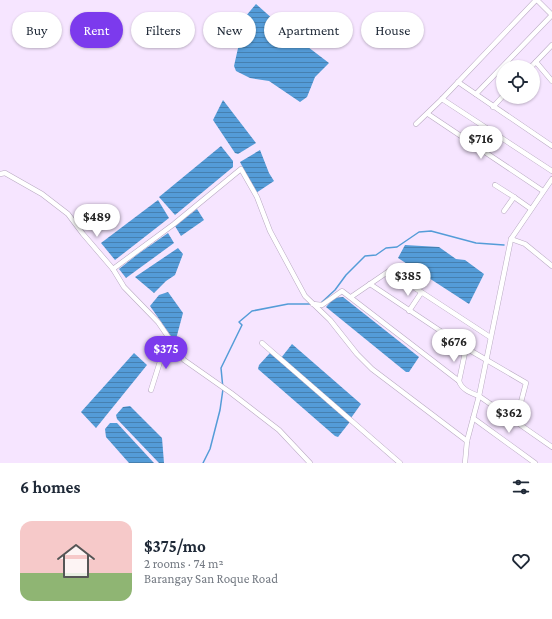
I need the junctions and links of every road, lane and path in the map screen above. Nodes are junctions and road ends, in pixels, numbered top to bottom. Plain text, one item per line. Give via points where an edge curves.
1 (536, 0) edge
2 (552, 45) edge
3 (538, 60) edge
4 (540, 67) edge
5 (552, 81) edge
6 (458, 82) junction
7 (476, 94) junction
8 (442, 99) junction
9 (496, 104) edge
10 (493, 107) junction
11 (428, 114) junction
12 (416, 124) dead end
13 (551, 144) edge
14 (552, 171) edge
15 (0, 174) edge
16 (552, 179) edge
17 (495, 185) dead end
18 (543, 191) junction
19 (514, 197) junction
20 (531, 209) junction
21 (504, 211) dead end
22 (511, 239) junction
23 (552, 266) edge
24 (113, 269) junction
25 (370, 284) junction
26 (421, 293) junction
27 (351, 297) junction
28 (313, 304) junction
29 (409, 311) junction
30 (490, 337) junction
31 (170, 343) junction
32 (262, 343) dead end
33 (466, 348) junction
34 (486, 360) junction
35 (459, 381) junction
36 (151, 390) dead end
37 (479, 396) junction
38 (473, 418) junction
39 (516, 422) junction
40 (467, 441) junction
41 (552, 446) edge
42 (310, 463) edge
43 (400, 463) edge
44 (466, 463) edge
45 (535, 463) edge

1 - 6 street
1 - 7 street via 552,15
2 - 3 street
4 - 5 street
6 - 7 street
6 - 8 street
7 - 10 street
8 - 11 street
8 - 14 street
9 - 10 street
10 - 13 street
11 - 12 street
11 - 18 street
15 - 24 street via 5,173 42,194 68,214
16 - 18 street
17 - 19 street
18 - 20 street
19 - 20 street
19 - 21 street
20 - 22 street
22 - 23 street via 525,244
22 - 30 street
24 - 28 street via 174,224 241,169 257,196 287,264 305,296
24 - 31 street via 124,287 158,322
25 - 26 street via 389,271
25 - 27 street
25 - 29 street
26 - 29 street
26 - 30 street
27 - 28 street via 342,290 322,305
27 - 35 street
28 - 40 street via 330,320 357,354 383,378
29 - 33 street
30 - 34 street
31 - 36 street via 164,349
31 - 42 street via 184,360 279,430
32 - 43 street
33 - 34 street
33 - 35 street
34 - 37 street
34 - 39 street via 526,383
35 - 37 street via 469,393
37 - 38 street
37 - 39 street
38 - 40 street
38 - 45 street
39 - 41 street
40 - 44 street

